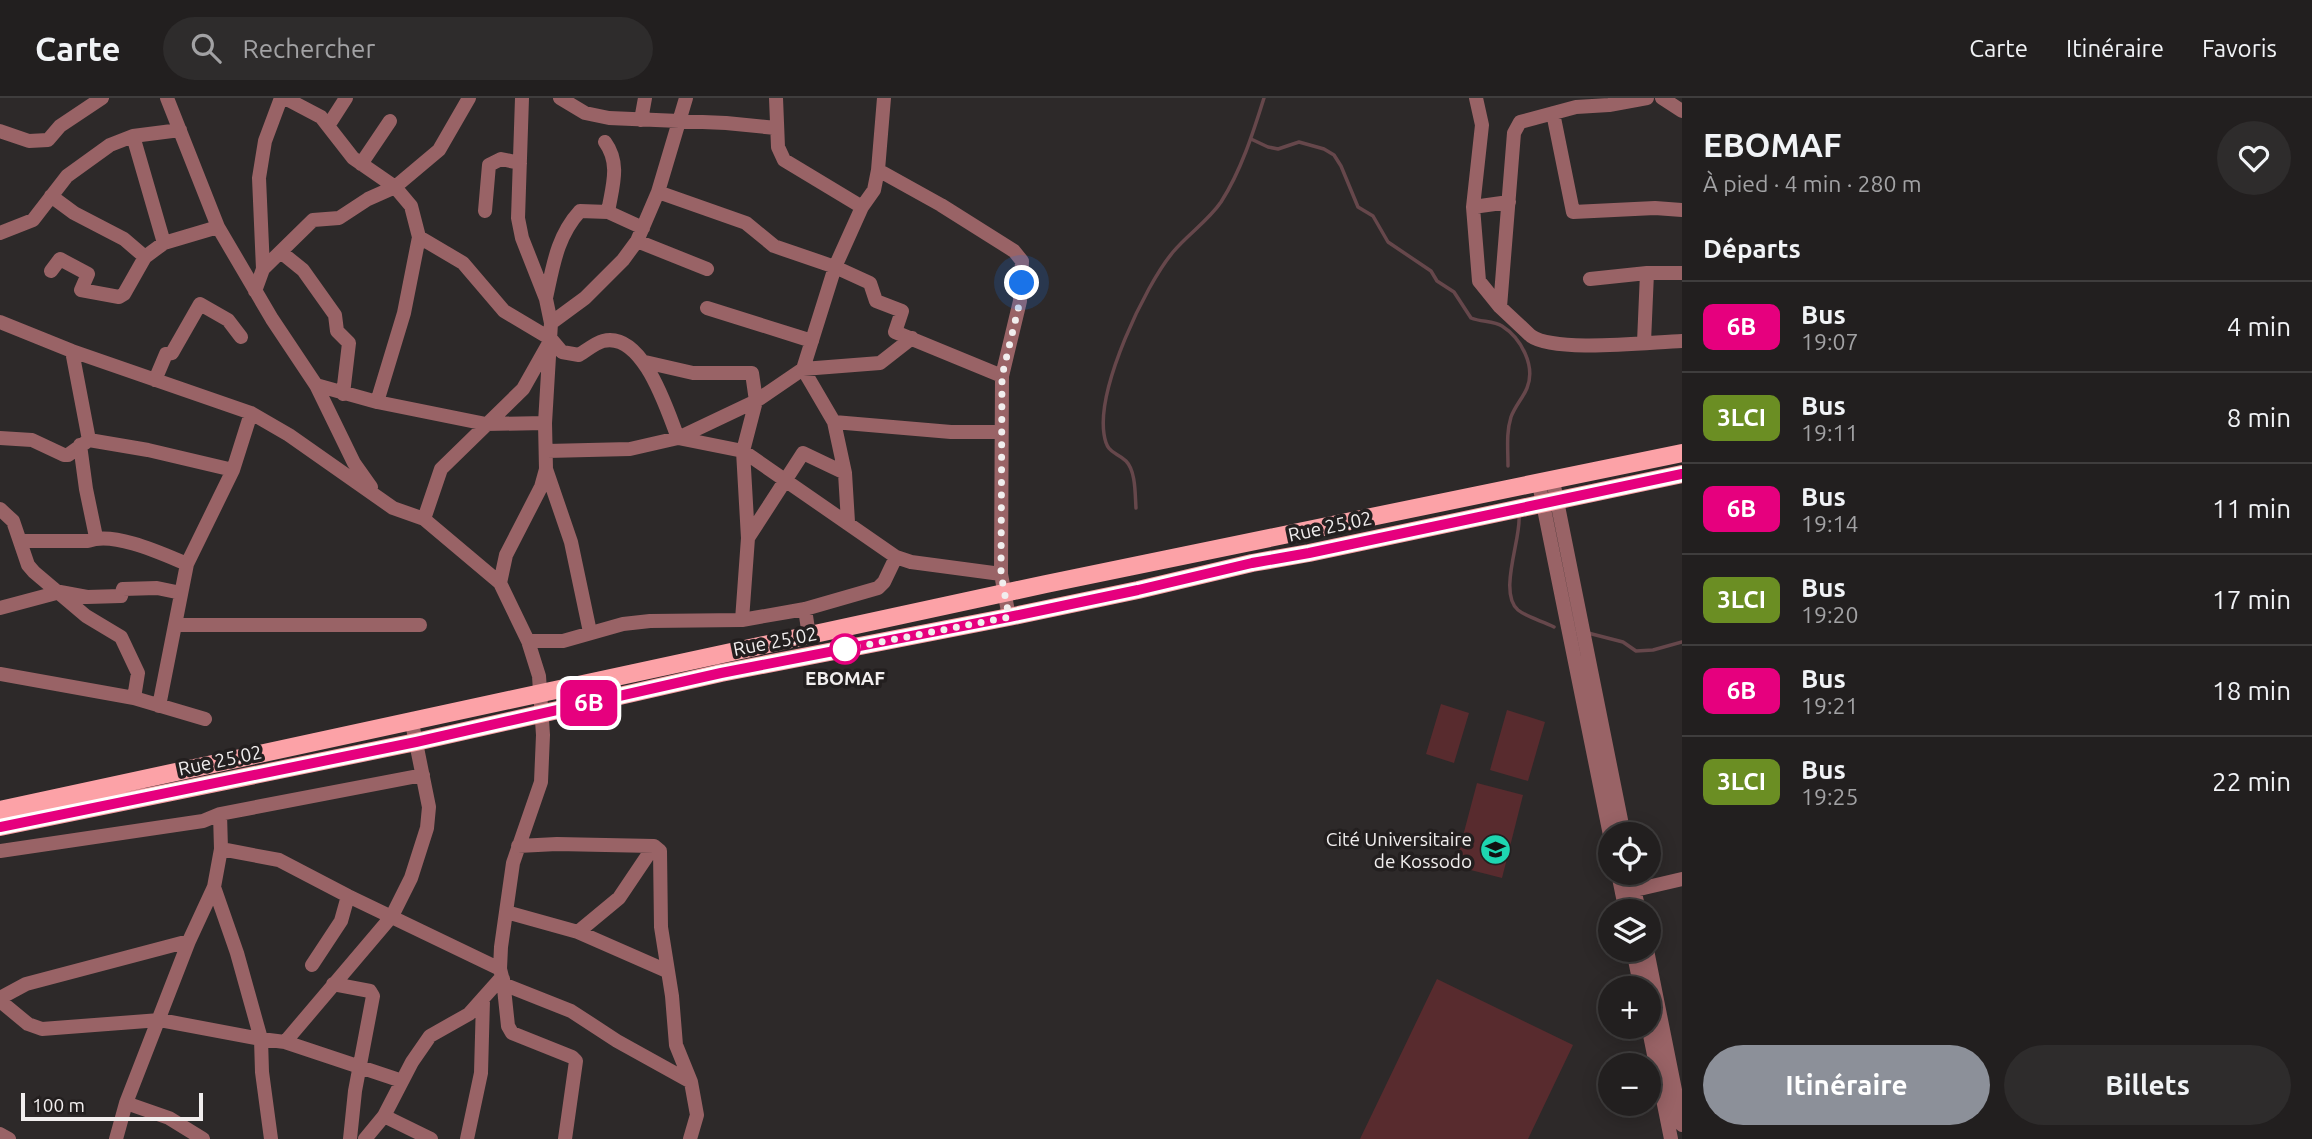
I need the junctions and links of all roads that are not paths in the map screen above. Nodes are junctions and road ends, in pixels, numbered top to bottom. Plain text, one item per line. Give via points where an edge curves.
1 (102, 98) edge
2 (167, 98) edge
3 (283, 98) edge
4 (346, 98) edge
5 (468, 98) edge
6 (523, 98) edge
7 (560, 98) edge
8 (645, 98) edge
9 (686, 98) edge
10 (776, 98) edge
11 (884, 98) edge
12 (1476, 98) edge
13 (1647, 98) edge
14 (1662, 98) edge
15 (1577, 102) edge
16 (1682, 111) edge
17 (1553, 113) junction
18 (641, 120) junction
19 (390, 121) dead end
20 (679, 122) junction
21 (328, 126) junction
22 (776, 128) junction
23 (180, 130) junction
24 (0, 131) edge
25 (133, 136) junction
26 (605, 142) dead end
27 (520, 163) junction
28 (361, 164) junction
29 (878, 170) junction
30 (395, 187) junction
31 (658, 192) junction
32 (51, 196) junction
33 (1509, 202) junction
34 (862, 206) junction
35 (1473, 207) junction
36 (1682, 210) edge
37 (485, 211) dead end
38 (608, 212) junction
39 (218, 227) junction
40 (0, 233) edge
41 (640, 235) junction
42 (419, 237) junction
43 (164, 243) junction
44 (282, 253) junction
45 (145, 257) junction
46 (835, 267) junction
47 (263, 269) junction
48 (707, 269) dead end
49 (51, 271) dead end
50 (1647, 273) junction
51 (1682, 273) edge
52 (1590, 279) dead end
53 (256, 291) junction
54 (546, 299) junction
55 (1500, 307) junction
56 (707, 308) dead end
57 (0, 322) edge
58 (551, 323) junction
59 (241, 337) dead end
60 (551, 338) junction
61 (912, 338) junction
62 (812, 341) junction
63 (1682, 341) edge
64 (1644, 342) junction
65 (72, 351) junction
66 (645, 362) junction
67 (803, 369) junction
68 (1002, 376) junction
69 (155, 380) junction
70 (316, 385) junction
71 (343, 394) junction
72 (756, 401) junction
73 (377, 402) junction
74 (251, 413) junction
75 (834, 422) junction
76 (545, 423) junction
77 (486, 424) junction
78 (1001, 432) junction
79 (0, 438) edge
80 (678, 438) junction
81 (85, 443) junction
82 (547, 451) junction
83 (743, 452) junction
84 (1682, 453) edge
85 (546, 469) junction
86 (233, 470) junction
87 (845, 473) junction
88 (1682, 474) edge
89 (784, 481) junction
90 (1546, 482) junction
91 (378, 497) junction
92 (1550, 503) junction
93 (0, 509) edge
94 (424, 519) junction
95 (7, 520) edge
96 (848, 522) junction
97 (96, 537) junction
98 (748, 538) junction
99 (20, 541) junction
100 (896, 557) junction
101 (187, 564) junction
102 (1001, 574) junction
103 (499, 583) junction
104 (60, 592) junction
105 (181, 593) junction
106 (1006, 593) junction
107 (0, 608) edge
108 (805, 608) junction
109 (1009, 617) junction
110 (742, 620) junction
111 (175, 625) junction
112 (420, 625) dead end
113 (590, 632) junction
114 (809, 636) junction
115 (528, 641) junction
116 (0, 674) edge
117 (540, 692) junction
118 (134, 698) junction
119 (159, 706) junction
120 (541, 713) junction
121 (205, 719) dead end
122 (412, 723) junction
123 (416, 742) junction
124 (424, 775) junction
125 (0, 810) edge
126 (220, 814) junction
127 (1608, 822) edge
128 (1621, 822) edge
129 (0, 827) edge
130 (518, 846) junction
131 (654, 846) junction
132 (221, 849) junction
133 (0, 851) edge
134 (1682, 879) edge
135 (1625, 885) edge
136 (1629, 885) edge
137 (214, 887) junction
138 (1628, 891) junction
139 (348, 896) junction
140 (1627, 899) edge
141 (1632, 899) edge
142 (506, 912) junction
143 (393, 916) junction
144 (578, 932) junction
145 (189, 941) junction
146 (1649, 962) edge
147 (312, 965) dead end
148 (667, 971) junction
149 (502, 977) junction
150 (333, 984) junction
151 (0, 999) edge
152 (483, 1000) junction
153 (160, 1020) junction
154 (261, 1039) junction
155 (1651, 1039) edge
156 (285, 1042) junction
157 (361, 1068) junction
158 (402, 1081) junction
159 (691, 1082) junction
160 (126, 1103) junction
161 (384, 1116) junction
162 (1682, 1125) edge
163 (0, 1134) edge
164 (9, 1139) edge
165 (116, 1139) edge
166 (202, 1139) edge
167 (271, 1139) edge
168 (349, 1139) edge
169 (365, 1139) edge
170 (431, 1139) edge
171 (467, 1139) edge
172 (565, 1139) edge
173 (690, 1139) edge
174 (1671, 1139) edge

1 - 24 street via 60,126 48,140 29,141
2 - 23 street
3 - 21 street via 321,117
3 - 47 street via 265,141 259,178
4 - 21 street
5 - 30 street via 439,150
6 - 27 street
7 - 18 street via 585,113
8 - 18 street
9 - 20 street
10 - 22 street
11 - 29 street
12 - 35 street via 1482,125
13 - 15 street via 1609,105
14 - 16 street
15 - 17 street
17 - 33 street via 1520,122 1514,133
17 - 36 street via 1573,212
18 - 20 street
19 - 28 street
20 - 22 street
20 - 31 street
21 - 28 street
22 - 34 street via 778,147 789,165
23 - 25 street
23 - 39 street
25 - 32 street via 110,145 77,168
25 - 43 street
26 - 38 street via 613,153 615,173
27 - 37 street via 500,159 489,165
27 - 54 street via 518,218
28 - 30 street
29 - 34 street via 874,190
29 - 68 street via 1020,257 1024,266 1020,301
30 - 42 street via 411,206
30 - 44 street via 339,218 313,220
31 - 41 street
31 - 46 street via 746,223 774,246
32 - 40 street via 33,219
32 - 45 street via 74,214 124,239
33 - 35 street
33 - 55 street
34 - 46 street
35 - 55 street via 1479,281
38 - 41 street
38 - 54 street via 585,210 578,214 556,252
39 - 43 street
39 - 53 street
41 - 48 street
41 - 58 street via 624,260
42 - 60 street via 466,267 504,311
42 - 73 street via 404,313
43 - 45 street
44 - 47 street
44 - 71 street via 303,270 335,315 337,331 349,343
45 - 49 street via 119,297 81,290 88,274 60,258
46 - 61 street via 870,284 876,301 902,312 895,332
46 - 62 street
47 - 53 street
50 - 51 street
50 - 52 street
50 - 64 street
53 - 70 street
54 - 58 street
55 - 64 street via 1539,341
56 - 62 street
57 - 65 street
58 - 60 street
59 - 69 street via 228,320 200,304 172,353 166,354
60 - 66 street via 562,352 579,355 603,341 617,341
60 - 76 street
60 - 77 street via 523,389
61 - 67 street via 880,363
61 - 68 street
62 - 67 street
63 - 64 street
65 - 69 street
65 - 81 street
66 - 72 street via 692,373 752,373
66 - 80 street
67 - 72 street
67 - 75 street
68 - 78 street
69 - 74 street
70 - 71 street
70 - 91 street via 354,463
71 - 73 street
72 - 80 street
72 - 83 street
73 - 77 street
74 - 86 street
74 - 91 street
75 - 78 street
75 - 87 street
76 - 77 street
76 - 82 street
77 - 94 street via 441,469
78 - 102 street
79 - 81 street via 33,440 64,455
80 - 82 street via 630,449
80 - 83 street
81 - 86 street via 148,450
81 - 97 street via 86,489
82 - 85 street
83 - 89 street
83 - 98 street
84 - 90 main road
85 - 103 street via 506,555
85 - 113 street via 571,542
86 - 101 street
87 - 89 street via 804,453
87 - 96 street
88 - 92 main road, Rue 25.02
89 - 96 street
89 - 98 street
90 - 92 street
90 - 106 main road
91 - 94 street
92 - 109 main road, Rue 25.02
92 - 127 street
92 - 128 street
93 - 95 street
94 - 103 street
95 - 99 street
96 - 100 street
97 - 99 street via 88,541
97 - 101 street via 138,544
98 - 110 street
99 - 104 street via 28,565
100 - 102 street
100 - 108 street via 878,588
101 - 105 street
102 - 106 street
103 - 115 street
104 - 105 street via 121,596 123,589 157,588
104 - 107 street
104 - 118 street via 86,616 121,637 138,673
105 - 111 street
106 - 109 street
106 - 114 main road
108 - 110 street
108 - 114 street
109 - 120 main road, Rue 25.02
110 - 113 street via 650,621
111 - 112 street
111 - 119 street
113 - 115 street via 563,641
114 - 117 main road
115 - 117 street
116 - 118 street
117 - 120 street
117 - 122 main road
118 - 119 street
119 - 121 street
120 - 123 main road, Rue 25.02
120 - 130 street via 540,790
122 - 123 street
122 - 125 main road
123 - 124 street
123 - 129 main road, Rue 25.02
124 - 126 street
124 - 143 street via 427,828
126 - 132 street
126 - 133 street via 203,821
130 - 131 street
130 - 142 street
131 - 144 street via 619,898
131 - 148 street via 662,855 661,927
132 - 137 street
132 - 139 street via 279,860
134 - 138 street
135 - 138 street
136 - 138 street
137 - 145 street
137 - 154 street
138 - 140 street
138 - 141 street
139 - 143 street
139 - 147 street via 341,921
142 - 144 street
142 - 149 street
143 - 149 street
143 - 150 street
144 - 148 street
145 - 151 street via 26,985
145 - 153 street
146 - 162 street
148 - 159 street via 676,1045
149 - 152 street
149 - 159 street via 571,1011
149 - 172 street via 512,1033 576,1061
150 - 156 street
150 - 157 street via 373,994
151 - 153 street via 27,1024 42,1029
152 - 158 street via 469,1014 430,1036
152 - 171 street via 481,1073
153 - 154 street
153 - 160 street
154 - 156 street
154 - 167 street
155 - 174 street
156 - 157 street
157 - 158 street
157 - 168 street
158 - 161 street
159 - 173 street via 697,1115
160 - 165 street
160 - 166 street via 169,1118
161 - 169 street
161 - 170 street
163 - 164 street

